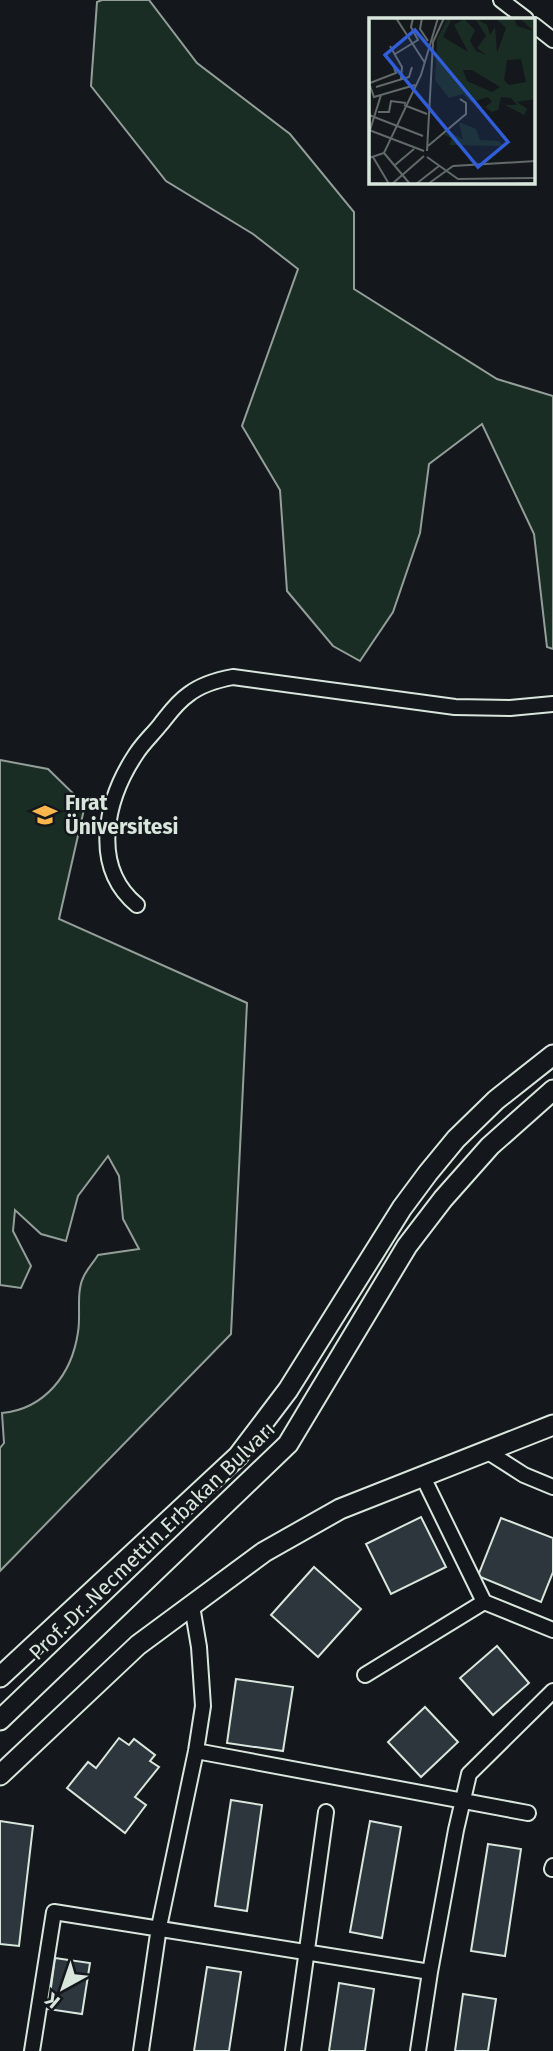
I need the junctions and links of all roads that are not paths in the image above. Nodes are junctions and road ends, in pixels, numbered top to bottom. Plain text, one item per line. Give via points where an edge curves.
1 (500, 0) edge
2 (525, 18) edge
3 (536, 27) edge
4 (553, 40) edge
5 (553, 704) edge
6 (136, 905) dead end
7 (553, 1055) edge
8 (553, 1090) edge
9 (553, 1425) edge
10 (485, 1450) junction
11 (423, 1477) junction
12 (553, 1487) edge
13 (484, 1602) junction
14 (192, 1606) junction
15 (553, 1630) edge
16 (365, 1675) dead end
17 (0, 1677) edge
18 (553, 1691) edge
19 (0, 1720) edge
20 (196, 1751) junction
21 (0, 1775) edge
22 (462, 1800) junction
23 (326, 1812) dead end
24 (528, 1813) dead end
25 (159, 1927) junction
26 (307, 1951) junction
27 (430, 1972) junction
28 (32, 2051) edge
29 (141, 2051) edge
30 (293, 2051) edge
31 (418, 2051) edge

1 - 2 street
3 - 4 street
5 - 6 street via 510,709 455,707 233,677 201,686 178,702 148,737 128,766 114,801 108,858 114,878
7 - 17 main road, Prof. Dr. Necmettin Erbakan Bulvarı via 496,1100 428,1173 288,1391 238,1456
8 - 19 main road, Prof. Dr. Necmettin Erbakan Bulvarı via 490,1146 407,1246 288,1444
9 - 10 main road
10 - 11 main road
10 - 12 street
11 - 13 street
11 - 14 main road via 340,1509 264,1552
13 - 15 street
13 - 16 street
14 - 20 street via 203,1706
14 - 21 main road via 138,1645
18 - 22 street via 469,1774
20 - 22 street
20 - 25 street
22 - 24 street
22 - 27 street
23 - 26 street
25 - 26 street
25 - 28 street via 54,1912
25 - 29 street
26 - 27 street
26 - 30 street
27 - 31 street

